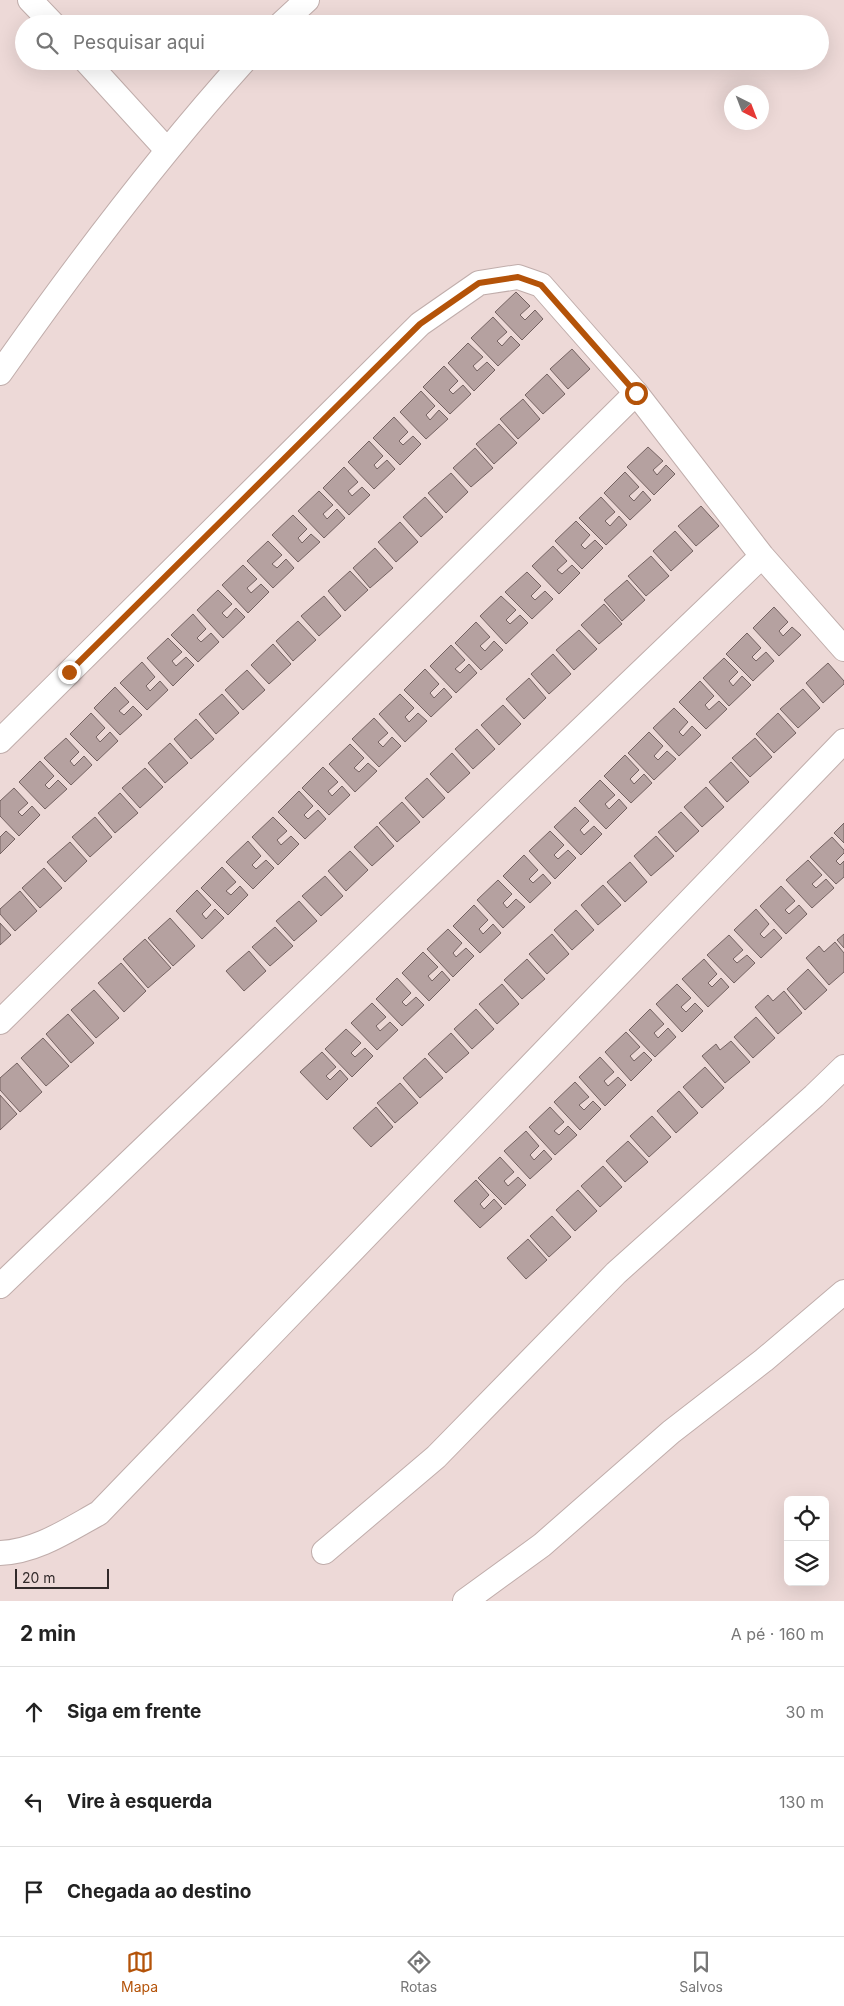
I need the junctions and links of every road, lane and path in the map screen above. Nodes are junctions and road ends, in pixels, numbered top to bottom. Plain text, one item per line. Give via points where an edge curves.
1 (30, 0) edge
2 (307, 0) edge
3 (44, 15) edge
4 (291, 15) edge
5 (94, 70) edge
6 (236, 70) edge
7 (167, 150) junction
8 (0, 373) edge
9 (636, 393) junction
10 (762, 556) junction
11 (844, 649) edge
12 (0, 741) edge
13 (844, 742) edge
14 (0, 1022) edge
15 (844, 1066) edge
16 (0, 1286) edge
17 (844, 1292) edge
18 (324, 1552) dead end
19 (0, 1553) edge
20 (465, 1601) edge

1 - 3 street
2 - 4 street
5 - 7 street
6 - 7 street
7 - 8 street via 110,221
9 - 10 street
9 - 12 street via 541,285 518,277 479,283 420,324
9 - 14 street
10 - 11 street
10 - 16 street
13 - 19 street via 99,1513 52,1539 12,1553
15 - 18 street via 616,1273 436,1457
17 - 20 street via 764,1360 671,1432 542,1545

